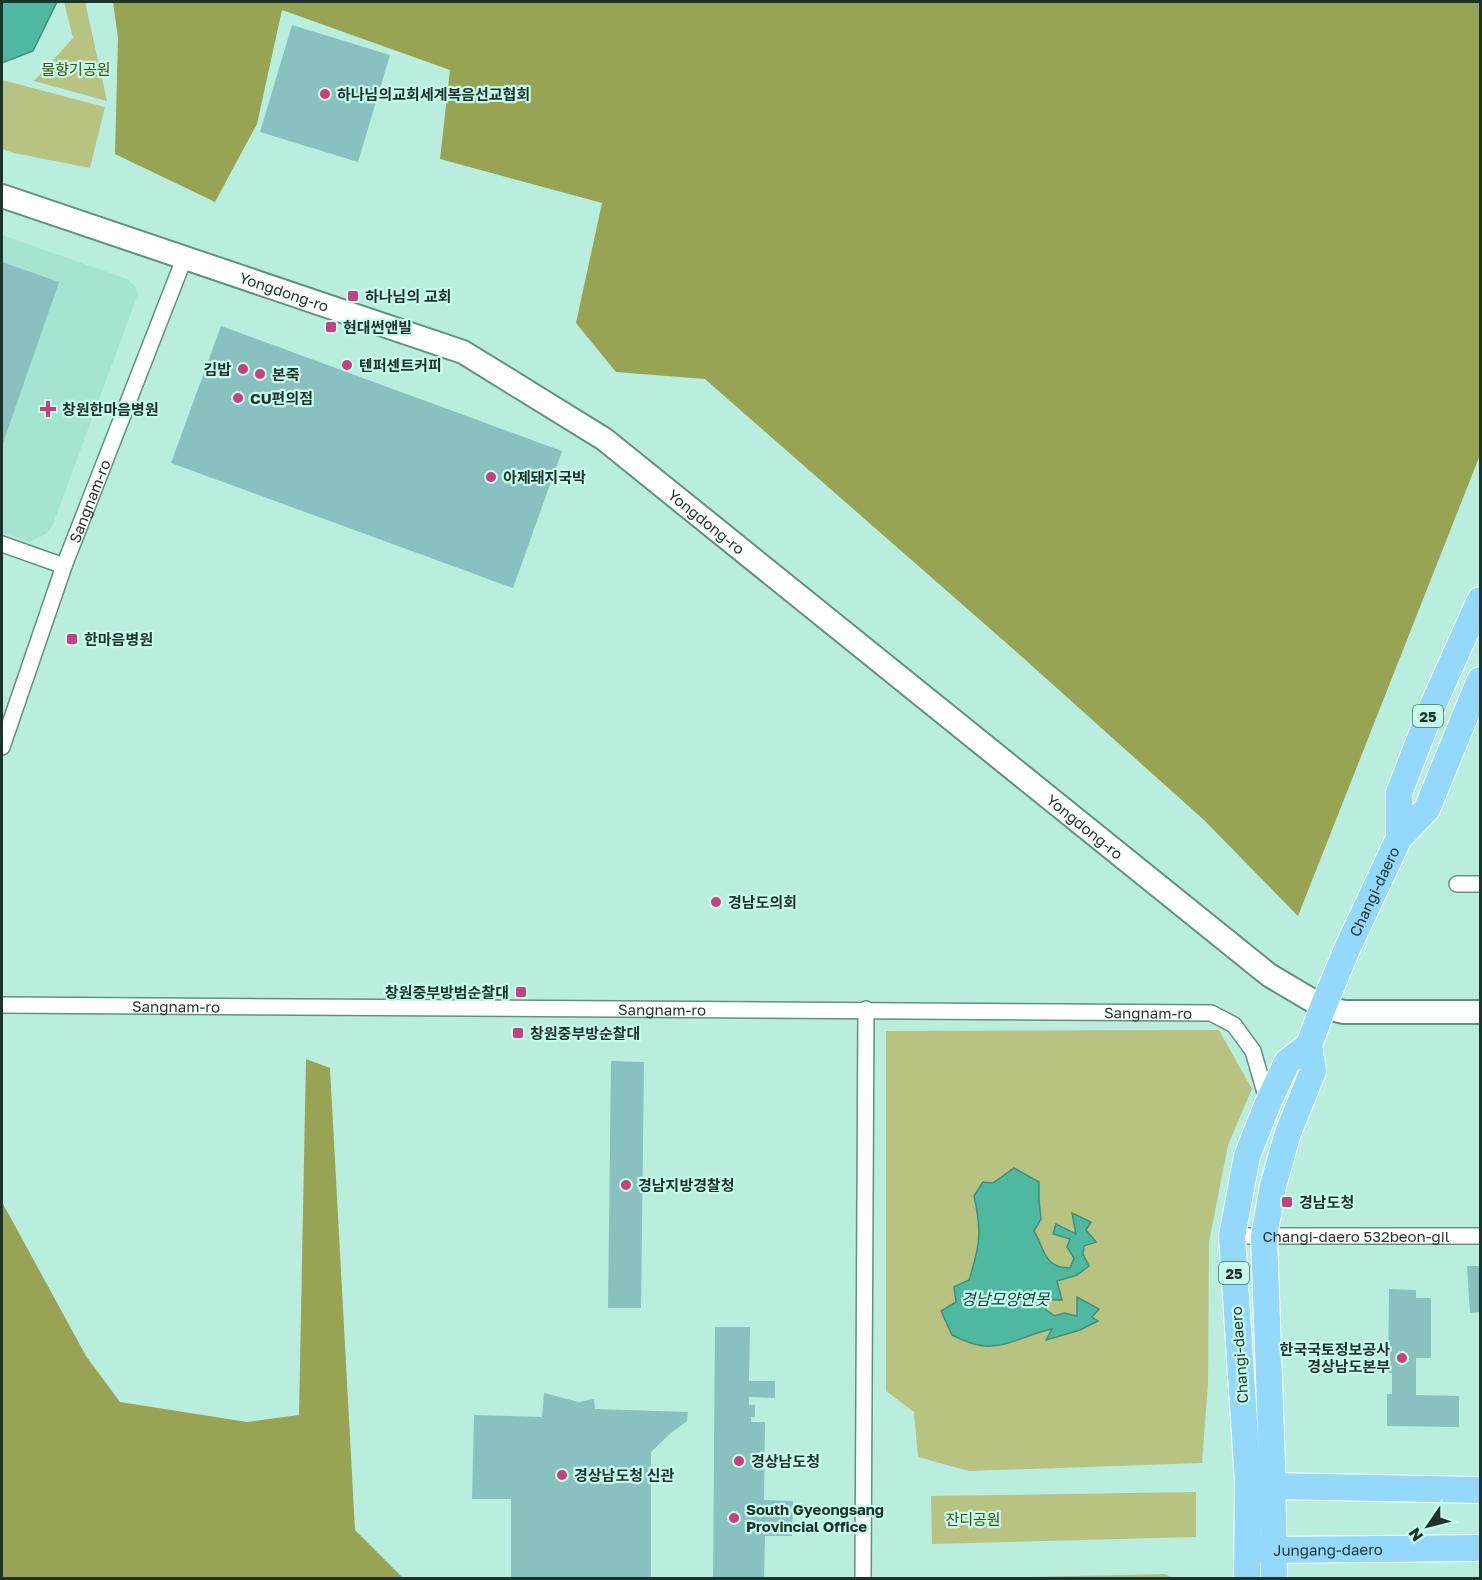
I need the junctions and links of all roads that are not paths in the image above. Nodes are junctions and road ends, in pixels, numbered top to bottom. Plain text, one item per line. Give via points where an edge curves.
1 (2, 196) edge
2 (184, 259) junction
3 (2, 544) edge
4 (64, 566) junction
5 (1480, 600) edge
6 (1480, 680) edge
7 (2, 747) edge
8 (1399, 838) junction
9 (1456, 884) dead end
10 (1480, 884) edge
11 (2, 1005) edge
12 (1323, 1007) junction
13 (866, 1010) junction
14 (1480, 1012) edge
15 (1309, 1045) junction
16 (1268, 1103) junction
17 (1232, 1236) junction
18 (1264, 1236) junction
19 (1480, 1236) edge
20 (1248, 1482) junction
21 (1273, 1486) junction
22 (1480, 1490) edge
23 (1480, 1548) edge
24 (1274, 1549) junction
25 (1247, 1551) junction
26 (863, 1578) edge
27 (1247, 1578) edge
28 (1274, 1578) edge

1 - 2 street, Yongdong-ro
2 - 4 street, Sangnam-ro
2 - 12 street, Yongdong-ro via 463,351 604,439 1269,975
3 - 4 street
4 - 7 street, Sangnam-ro
5 - 8 main road, Changi-daero / 25 via 1399,793
6 - 8 main road, Changi-daero / 25 via 1427,809
8 - 12 main road, Changi-daero / 25
9 - 10 street
11 - 13 street, Sangnam-ro
12 - 14 street via 1344,1011
12 - 15 main road, Changi-daero / 25
13 - 16 street, Sangnam-ro via 1211,1013 1234,1024 1253,1052
13 - 26 street
15 - 16 main road, Changi-daero / 25 via 1287,1062
15 - 18 main road, Changi-daero via 1313,1071 1288,1133
16 - 17 main road, Changi-daero / 25 via 1248,1156
17 - 18 street, Changi-daero 532beon-gil
17 - 20 main road, Changi-daero / 25
18 - 19 street, Changi-daero 532beon-gil
18 - 21 main road, Changi-daero
20 - 21 main road
20 - 25 main road, Changi-daero / 25
21 - 22 main road
21 - 24 main road, Changi-daero
23 - 24 main road, Jungang-daero
24 - 25 main road, Jungang-daero
24 - 28 main road, Changi-daero
25 - 27 main road, Changi-daero

